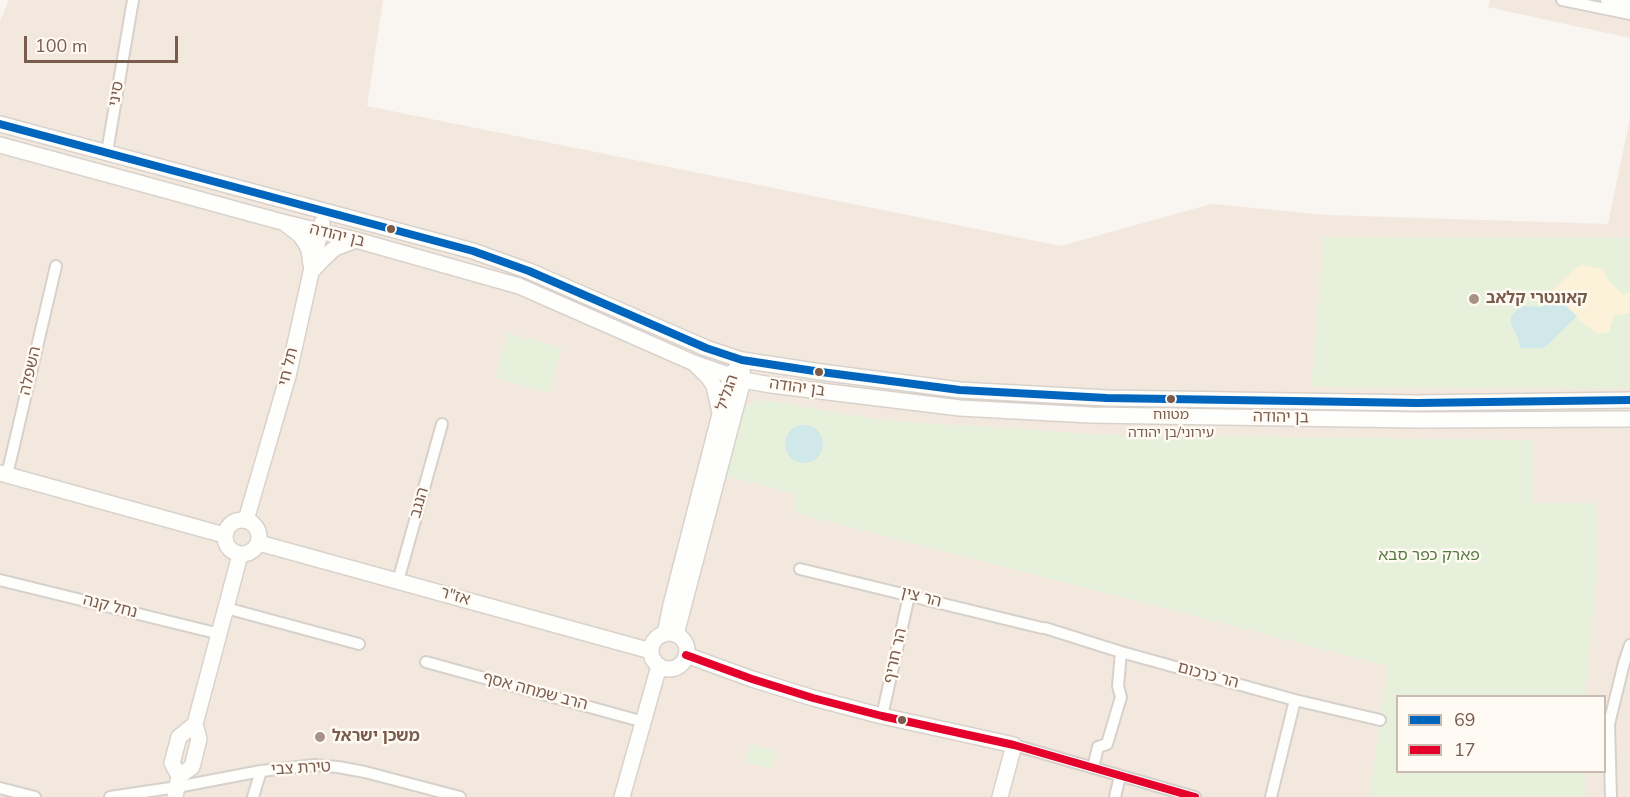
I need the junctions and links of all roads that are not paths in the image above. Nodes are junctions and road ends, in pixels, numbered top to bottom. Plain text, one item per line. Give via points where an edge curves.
1 (134, 0) edge
2 (1562, 0) edge
3 (1606, 0) edge
4 (1630, 5) edge
5 (1630, 14) edge
6 (0, 124) edge
7 (0, 145) edge
8 (107, 153) junction
9 (324, 211) junction
10 (282, 222) junction
11 (320, 231) junction
12 (356, 240) junction
13 (56, 266) dead end
14 (312, 271) junction
15 (742, 360) junction
16 (694, 363) junction
17 (737, 378) junction
18 (771, 385) junction
19 (1630, 400) edge
20 (735, 408) junction
21 (720, 414) junction
22 (1630, 419) edge
23 (442, 424) dead end
24 (3, 474) edge
25 (246, 520) junction
26 (224, 535) junction
27 (259, 543) junction
28 (240, 555) junction
29 (800, 569) dead end
30 (0, 580) edge
31 (398, 581) junction
32 (909, 596) junction
33 (226, 608) junction
34 (220, 634) junction
35 (670, 634) junction
36 (359, 644) dead end
37 (1630, 645) edge
38 (651, 651) junction
39 (1121, 652) junction
40 (686, 656) junction
41 (426, 662) dead end
42 (659, 666) junction
43 (1295, 700) junction
44 (882, 716) junction
45 (1380, 720) dead end
46 (644, 722) junction
47 (1014, 746) junction
48 (1093, 768) junction
49 (261, 771) junction
50 (1120, 776) junction
51 (177, 787) edge
52 (0, 788) edge
53 (35, 797) edge
54 (110, 797) edge
55 (253, 797) edge
56 (460, 797) edge
57 (622, 797) edge
58 (1000, 797) edge
59 (1115, 797) edge
60 (1195, 797) edge
61 (1271, 797) edge
62 (1611, 797) edge

1 - 8 street, סיני
2 - 5 street
3 - 4 street
6 - 8 main road, בן יהודה
7 - 10 main road, בן יהודה
8 - 9 main road, בן יהודה
9 - 11 main road, תל חי
9 - 15 main road, בן יהודה via 518,267
10 - 11 main road, בן יהודה
10 - 14 main road via 305,242
11 - 12 main road, בן יהודה
11 - 14 main road, תל חי
12 - 14 main road via 335,248
12 - 16 main road, בן יהודה via 519,286
13 - 24 street, השפלה
14 - 25 main road, תל חי via 288,376
15 - 17 main road, הגליל
15 - 19 main road, בן יהודה via 960,390 1107,398 1417,403
16 - 17 main road, בן יהודה
16 - 21 main road via 709,378
17 - 18 main road, בן יהודה
17 - 20 main road, הגליל
17 - 21 main road, הגליל
18 - 20 main road via 748,393
18 - 22 main road, בן יהודה via 960,408 1089,416
20 - 35 main road, הגליל
21 - 35 main road, הגליל via 671,605
23 - 31 street, הנגב
24 - 26 main road
25 - 26 main road via 234,522
25 - 27 main road via 259,531
26 - 28 main road via 227,546
27 - 28 main road via 252,552
27 - 31 main road, אז"ר
28 - 33 main road
29 - 32 street, הר צין
30 - 34 street, נחל קנה
31 - 38 main road, אז"ר
32 - 39 street, הר צין via 1044,628
32 - 44 street, הר חריף
33 - 34 main road
33 - 36 street
34 - 51 main road via 195,724 199,739 192,767
35 - 38 main road via 660,635
35 - 40 main road via 680,637 686,645
37 - 62 street via 1609,724
38 - 42 main road
39 - 43 street, הר כרכום
39 - 48 street via 1121,697 1107,744 1098,747
40 - 42 main road via 676,668
40 - 44 main road via 752,680
41 - 46 street, הרב שמחה אסף
42 - 46 main road
43 - 45 street, הר כרכום
43 - 61 street
44 - 47 main road
46 - 57 main road
47 - 48 street
47 - 58 main road
48 - 50 street
49 - 51 street, טירת צבי
49 - 55 street
49 - 56 street, טירת צבי via 315,765 338,767
50 - 59 street
50 - 60 street
51 - 54 street, טירת צבי
52 - 53 street

